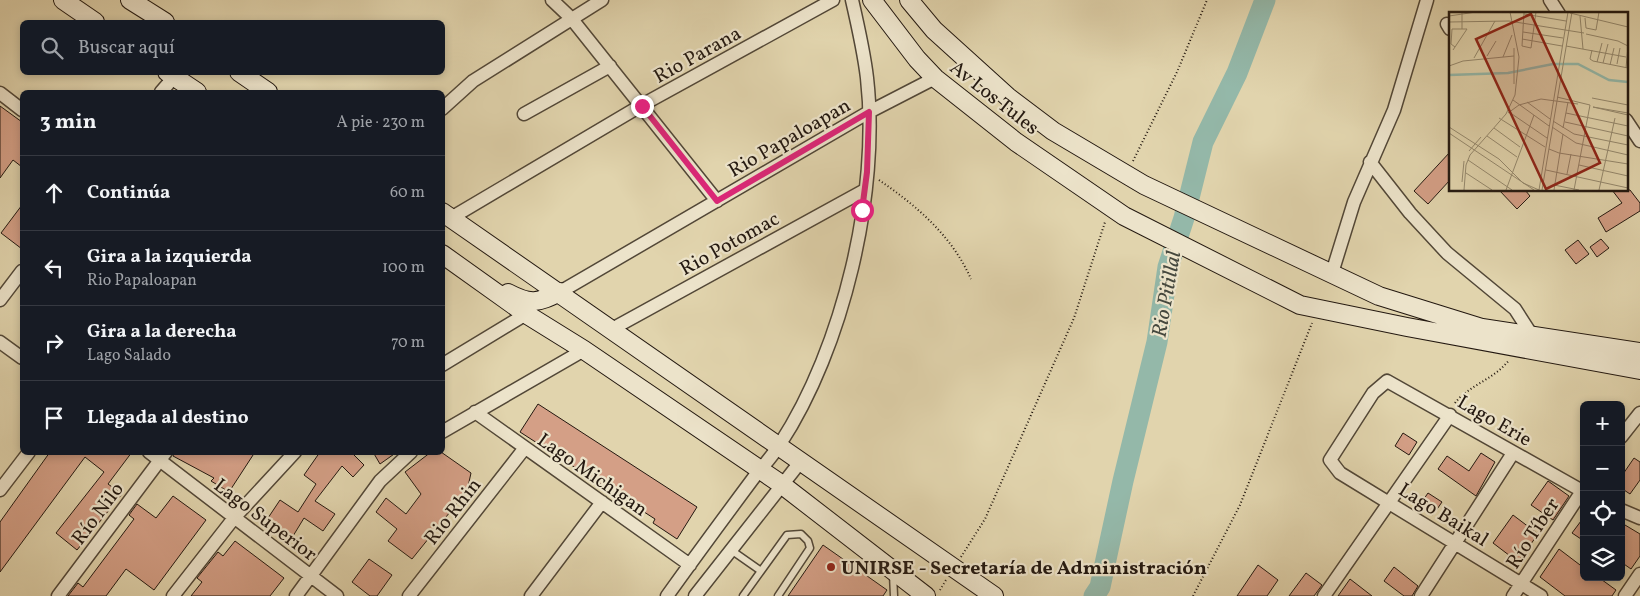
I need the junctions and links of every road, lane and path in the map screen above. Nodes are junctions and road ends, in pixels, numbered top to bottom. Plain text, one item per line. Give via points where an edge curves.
1 (63, 0) edge
2 (130, 0) edge
3 (552, 0) edge
4 (602, 0) edge
5 (833, 0) edge
6 (852, 0) edge
7 (872, 0) edge
8 (909, 0) edge
9 (1207, 0) edge
10 (1427, 0) edge
11 (1550, 0) edge
12 (1558, 12) edge
13 (571, 18) junction
14 (92, 20) edge
15 (162, 20) edge
16 (610, 66) junction
17 (171, 75) edge
18 (243, 75) edge
19 (935, 78) junction
20 (162, 90) edge
21 (195, 90) edge
22 (265, 90) edge
23 (0, 94) edge
24 (445, 106) edge
25 (642, 106) junction
26 (20, 109) edge
27 (869, 112) junction
28 (524, 114) dead end
29 (1628, 123) edge
30 (1640, 141) edge
31 (1370, 162) junction
32 (867, 172) junction
33 (1125, 176) junction
34 (864, 190) junction
35 (717, 201) junction
36 (1117, 212) junction
37 (447, 215) edge
38 (445, 256) edge
39 (458, 265) junction
40 (1324, 270) junction
41 (20, 274) edge
42 (971, 279) dead end
43 (560, 292) junction
44 (0, 300) edge
45 (1318, 309) junction
46 (526, 314) junction
47 (612, 329) junction
48 (0, 342) edge
49 (1526, 342) junction
50 (584, 350) junction
51 (1640, 352) edge
52 (20, 357) edge
53 (445, 363) edge
54 (1640, 370) edge
55 (475, 412) junction
56 (1640, 413) edge
57 (1450, 415) junction
58 (445, 430) edge
59 (1625, 432) edge
60 (780, 445) junction
61 (524, 449) junction
62 (1513, 453) junction
63 (27, 455) edge
64 (292, 455) edge
65 (408, 455) edge
66 (163, 457) edge
67 (1330, 460) joint
68 (801, 461) junction
69 (760, 469) junction
70 (781, 484) junction
71 (1580, 488) edge
72 (0, 490) edge
73 (1582, 491) edge
74 (602, 502) junction
75 (1391, 503) junction
76 (1625, 512) edge
77 (234, 518) junction
78 (1640, 518) edge
79 (1456, 545) junction
80 (731, 550) junction
81 (690, 565) junction
82 (761, 571) junction
83 (893, 573) junction
84 (959, 573) junction
85 (1640, 574) edge
86 (311, 577) junction
87 (1521, 584) junction
88 (931, 595) edge
89 (58, 596) edge
90 (173, 596) edge
91 (296, 596) edge
92 (337, 596) edge
93 (409, 596) edge
94 (531, 596) edge
95 (667, 596) edge
96 (695, 596) edge
97 (743, 596) edge
98 (778, 596) edge
99 (894, 596) edge
100 (994, 596) edge
101 (1193, 596) edge
102 (1324, 596) edge
103 (1420, 596) edge
104 (1513, 596) edge
105 (1541, 596) edge
106 (1625, 596) edge

1 - 14 main road
2 - 15 main road
3 - 13 street
4 - 13 street
5 - 25 street, Rio Parana
6 - 27 street via 867,78
7 - 19 main road, Av Los Tules
8 - 33 main road, Av Los Tules via 934,30 1008,97 1053,131
9 - 33 path via 1177,72
10 - 31 street via 1394,110
11 - 12 street
13 - 16 street
13 - 24 street via 474,80
16 - 25 street
16 - 28 street
17 - 20 street
17 - 21 main road
18 - 22 main road
19 - 27 street, Rio Papaloapan
19 - 36 main road, Av Los Tules via 1016,142
23 - 26 street
25 - 35 street
25 - 37 street, Rio Parana
27 - 32 street
27 - 35 street, Rio Papaloapan
29 - 30 street
31 - 40 street
31 - 49 street via 1410,213 1447,252 1515,309
32 - 34 street
32 - 42 path via 917,207 964,264
33 - 40 main road, Av Los Tules
34 - 47 street, Rio Potomac
34 - 60 street via 852,274 833,335
35 - 43 street, Rio Papaloapan
36 - 45 main road, Av Los Tules via 1300,305
36 - 84 path via 1074,318
37 - 43 main road
38 - 39 main road
39 - 43 main road via 526,302 539,302
39 - 46 main road
40 - 49 main road, Av Los Tules via 1379,296
41 - 44 street
43 - 47 main road
45 - 49 main road, Av Los Tules
45 - 101 path via 1240,505
46 - 50 main road
46 - 53 street
47 - 60 main road
48 - 52 street
49 - 51 main road
49 - 54 main road
49 - 57 path via 1501,371 1462,394
50 - 55 street
50 - 69 main road
55 - 58 street
55 - 61 street, Lago Michigan
56 - 59 street
57 - 62 street, Lago Erie
57 - 67 street, Lago Erie via 1388,381 1373,394
57 - 75 street
60 - 68 main road
60 - 69 street
61 - 74 street, Lago Michigan
61 - 93 street, Rio Rhin
62 - 71 street, Lago Erie
62 - 79 street
63 - 72 street
64 - 77 street
65 - 86 street via 380,481
66 - 77 street, Lago Superior
66 - 89 street, Río Nilo
67 - 75 street, Lago Baikal via 1340,473
68 - 70 street
68 - 84 main road
69 - 70 main road
69 - 81 street
70 - 80 street
70 - 83 main road
73 - 87 street, Río Tíber
74 - 81 street, Lago Michigan
74 - 94 street
75 - 79 street, Lago Baikal
75 - 102 street
76 - 78 street
77 - 86 street, Lago Superior
77 - 90 street
79 - 87 street, Lago Baikal
79 - 103 street
80 - 82 lane
80 - 96 street
81 - 95 street
82 - 97 lane
82 - 98 lane via 787,535 801,534 808,541 810,548
83 - 88 main road
83 - 99 lane
84 - 88 path
84 - 100 main road
85 - 106 street
86 - 91 street
86 - 92 street, Lago Superior
87 - 104 street, Río Tíber
87 - 105 street, Lago Baikal

